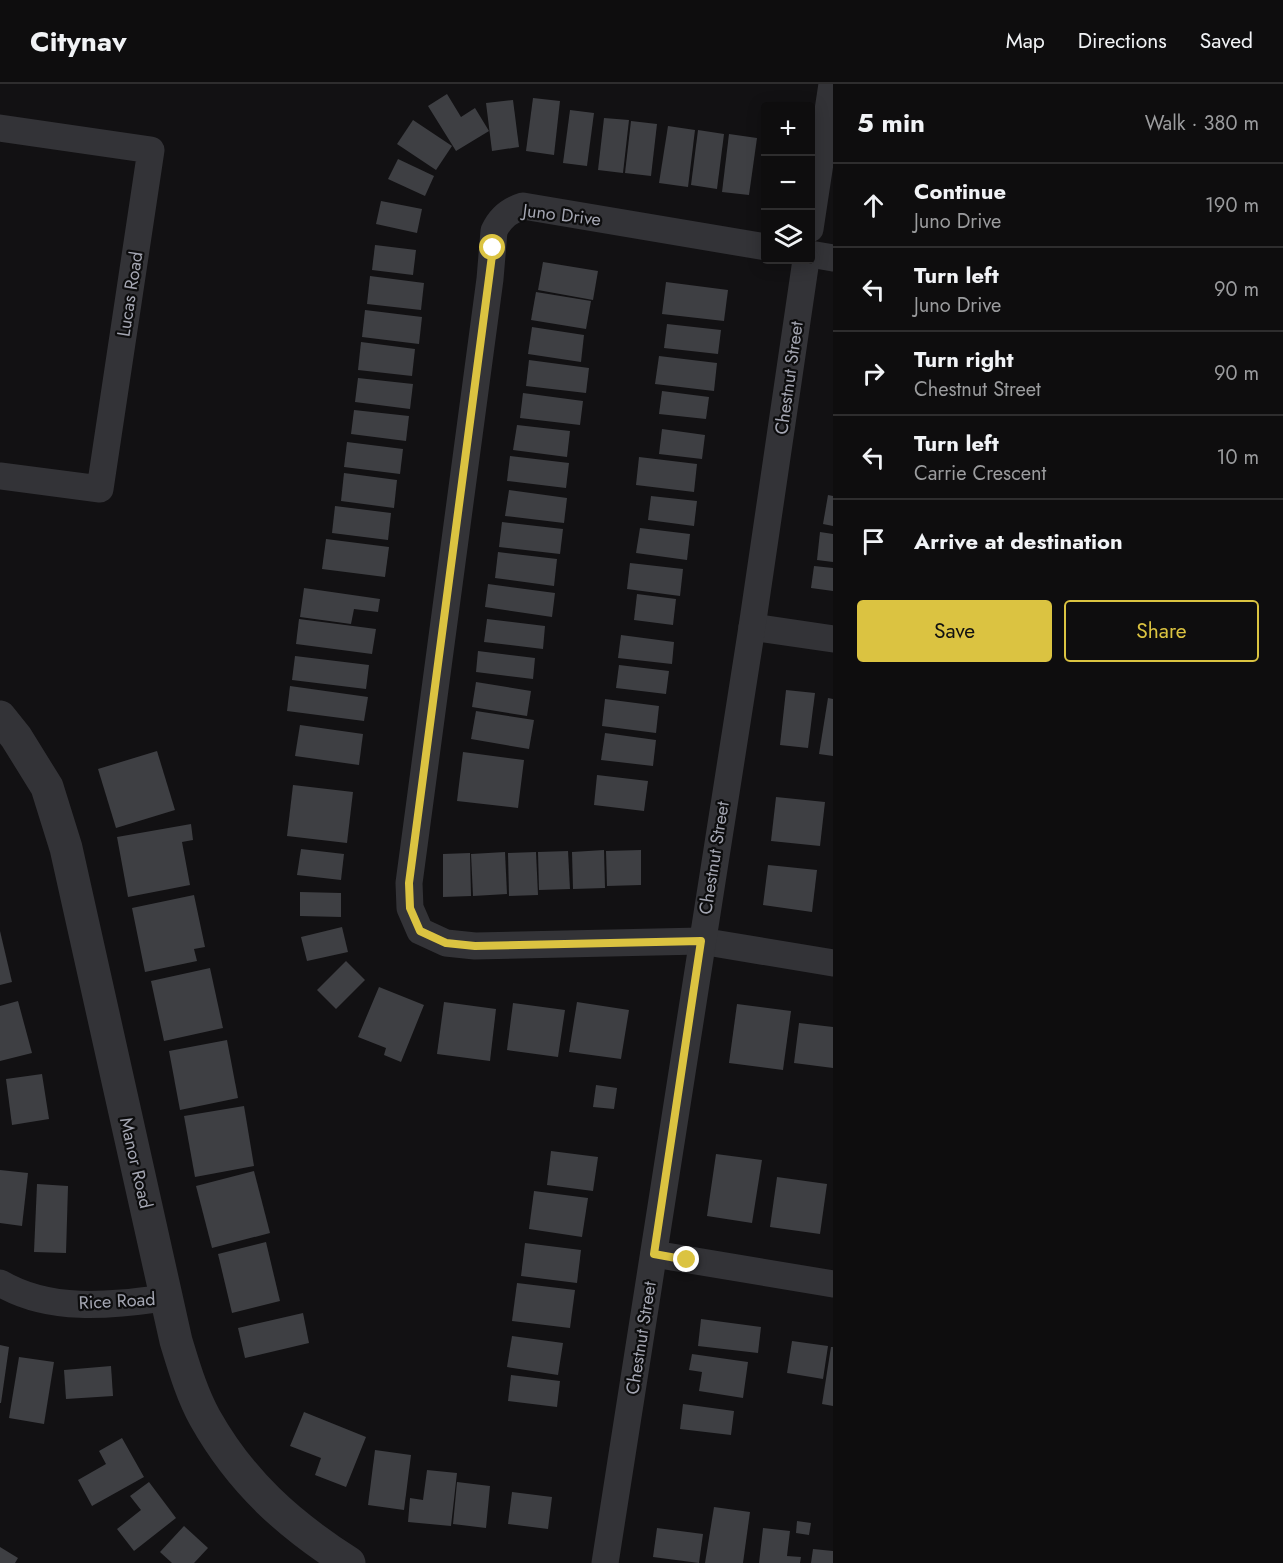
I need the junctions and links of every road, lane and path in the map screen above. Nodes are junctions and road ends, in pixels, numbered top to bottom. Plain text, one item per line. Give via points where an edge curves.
1 (832, 84) edge
2 (0, 128) edge
3 (813, 210) edge
4 (761, 246) edge
5 (815, 256) edge
6 (833, 258) edge
7 (805, 264) edge
8 (0, 476) edge
9 (752, 627) junction
10 (833, 639) edge
11 (0, 717) edge
12 (701, 941) junction
13 (833, 963) edge
14 (654, 1254) junction
15 (0, 1283) edge
16 (833, 1284) edge
17 (166, 1298) junction
18 (349, 1563) edge
19 (604, 1563) edge

1 - 3 street
2 - 8 street, Lucas Road via 151,150 100,489
4 - 12 street, Juno Drive via 523,206 498,223 409,883 410,908 420,931 446,943 475,946
5 - 6 street
7 - 9 street, Chestnut Street
9 - 10 street
9 - 12 street, Chestnut Street
11 - 17 street, Manor Road via 47,787 66,848
12 - 13 street, Juno Drive
12 - 14 street, Chestnut Street
14 - 16 street
14 - 19 street, Chestnut Street
15 - 17 street, Rice Road via 30,1297 58,1303 116,1304
17 - 18 street, Manor Road via 189,1381 204,1417 225,1450 278,1513

